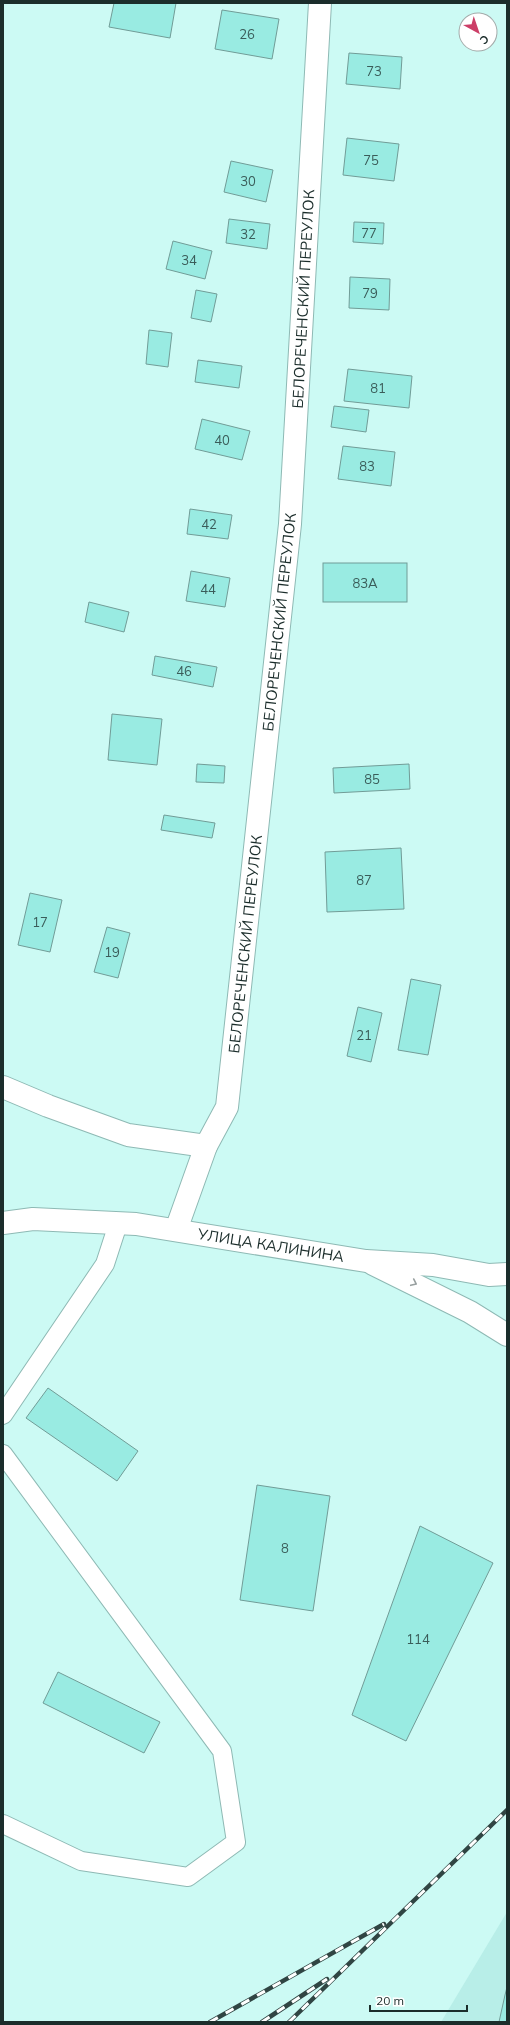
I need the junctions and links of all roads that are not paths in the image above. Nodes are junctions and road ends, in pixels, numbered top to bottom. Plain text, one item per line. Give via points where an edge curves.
1 (320, 3) edge
2 (3, 1087) edge
3 (206, 1146) junction
4 (3, 1223) edge
5 (118, 1224) junction
6 (176, 1230) junction
7 (366, 1261) junction
8 (501, 1277) edge
9 (507, 1335) edge
10 (3, 1415) edge
11 (3, 1454) edge
12 (3, 1824) edge

1 - 3 street, БЕЛОРЕЧЕНСКИЙ ПЕРЕУЛОК via 290,524 227,1107
2 - 3 street via 128,1135
3 - 6 street, БЕЛОРЕЧЕНСКИЙ ПЕРЕУЛОК
4 - 5 street, УЛИЦА КАЛИНИНА via 33,1219
5 - 6 street, УЛИЦА КАЛИНИНА
5 - 10 lane via 105,1264
6 - 7 street, УЛИЦА КАЛИНИНА
7 - 8 street, УЛИЦА КАЛИНИНА via 433,1264
7 -> 9 street, УЛИЦА КАЛИНИНА via 470,1312
11 - 12 lane via 222,1751 236,1842 188,1877 81,1861

